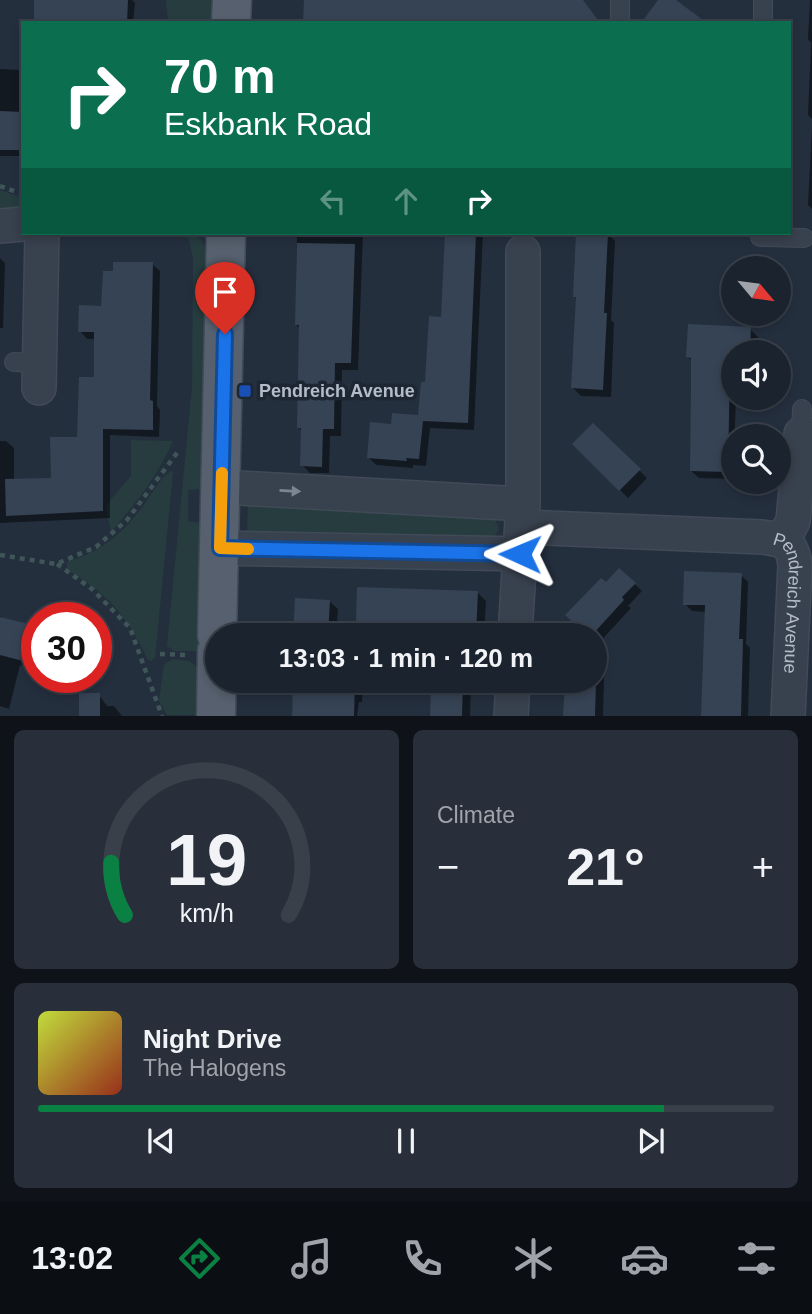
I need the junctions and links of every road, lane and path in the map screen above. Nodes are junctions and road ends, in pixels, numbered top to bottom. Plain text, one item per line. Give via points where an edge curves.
1 (232, 0) edge
2 (620, 0) edge
3 (763, 0) edge
4 (232, 21) edge
5 (620, 21) edge
6 (763, 21) edge
7 (0, 186) edge
8 (21, 193) edge
9 (21, 224) edge
10 (0, 226) edge
11 (42, 235) edge
12 (226, 235) edge
13 (760, 235) edge
14 (804, 238) dead end
15 (523, 252) dead end
16 (31, 371) dead end
17 (805, 426) edge
18 (180, 449) dead end
19 (222, 487) junction
20 (522, 528) junction
21 (783, 540) junction
22 (220, 548) junction
23 (0, 555) edge
24 (56, 564) junction
25 (218, 623) edge
26 (516, 623) edge
27 (216, 693) edge
28 (512, 693) edge
29 (162, 716) edge
30 (216, 716) edge
31 (511, 716) edge
32 (788, 716) edge

1 - 4 main road
2 - 5 lane
3 - 6 lane
7 - 8 path
9 - 10 street
11 - 16 street
12 - 19 main road
13 - 14 lane
15 - 20 street
17 - 21 street via 793,521
18 - 24 path via 127,520 96,547
19 -> 20 street, Pendreich Avenue
19 - 22 main road
20 - 21 street, Pendreich Avenue
20 - 22 street, Pendreich Avenue
20 - 26 street
21 - 32 street, Pendreich Avenue via 793,551 795,565
22 - 25 main road
23 - 24 path
24 - 29 path via 92,589 130,628
27 - 30 main road
28 - 31 street

